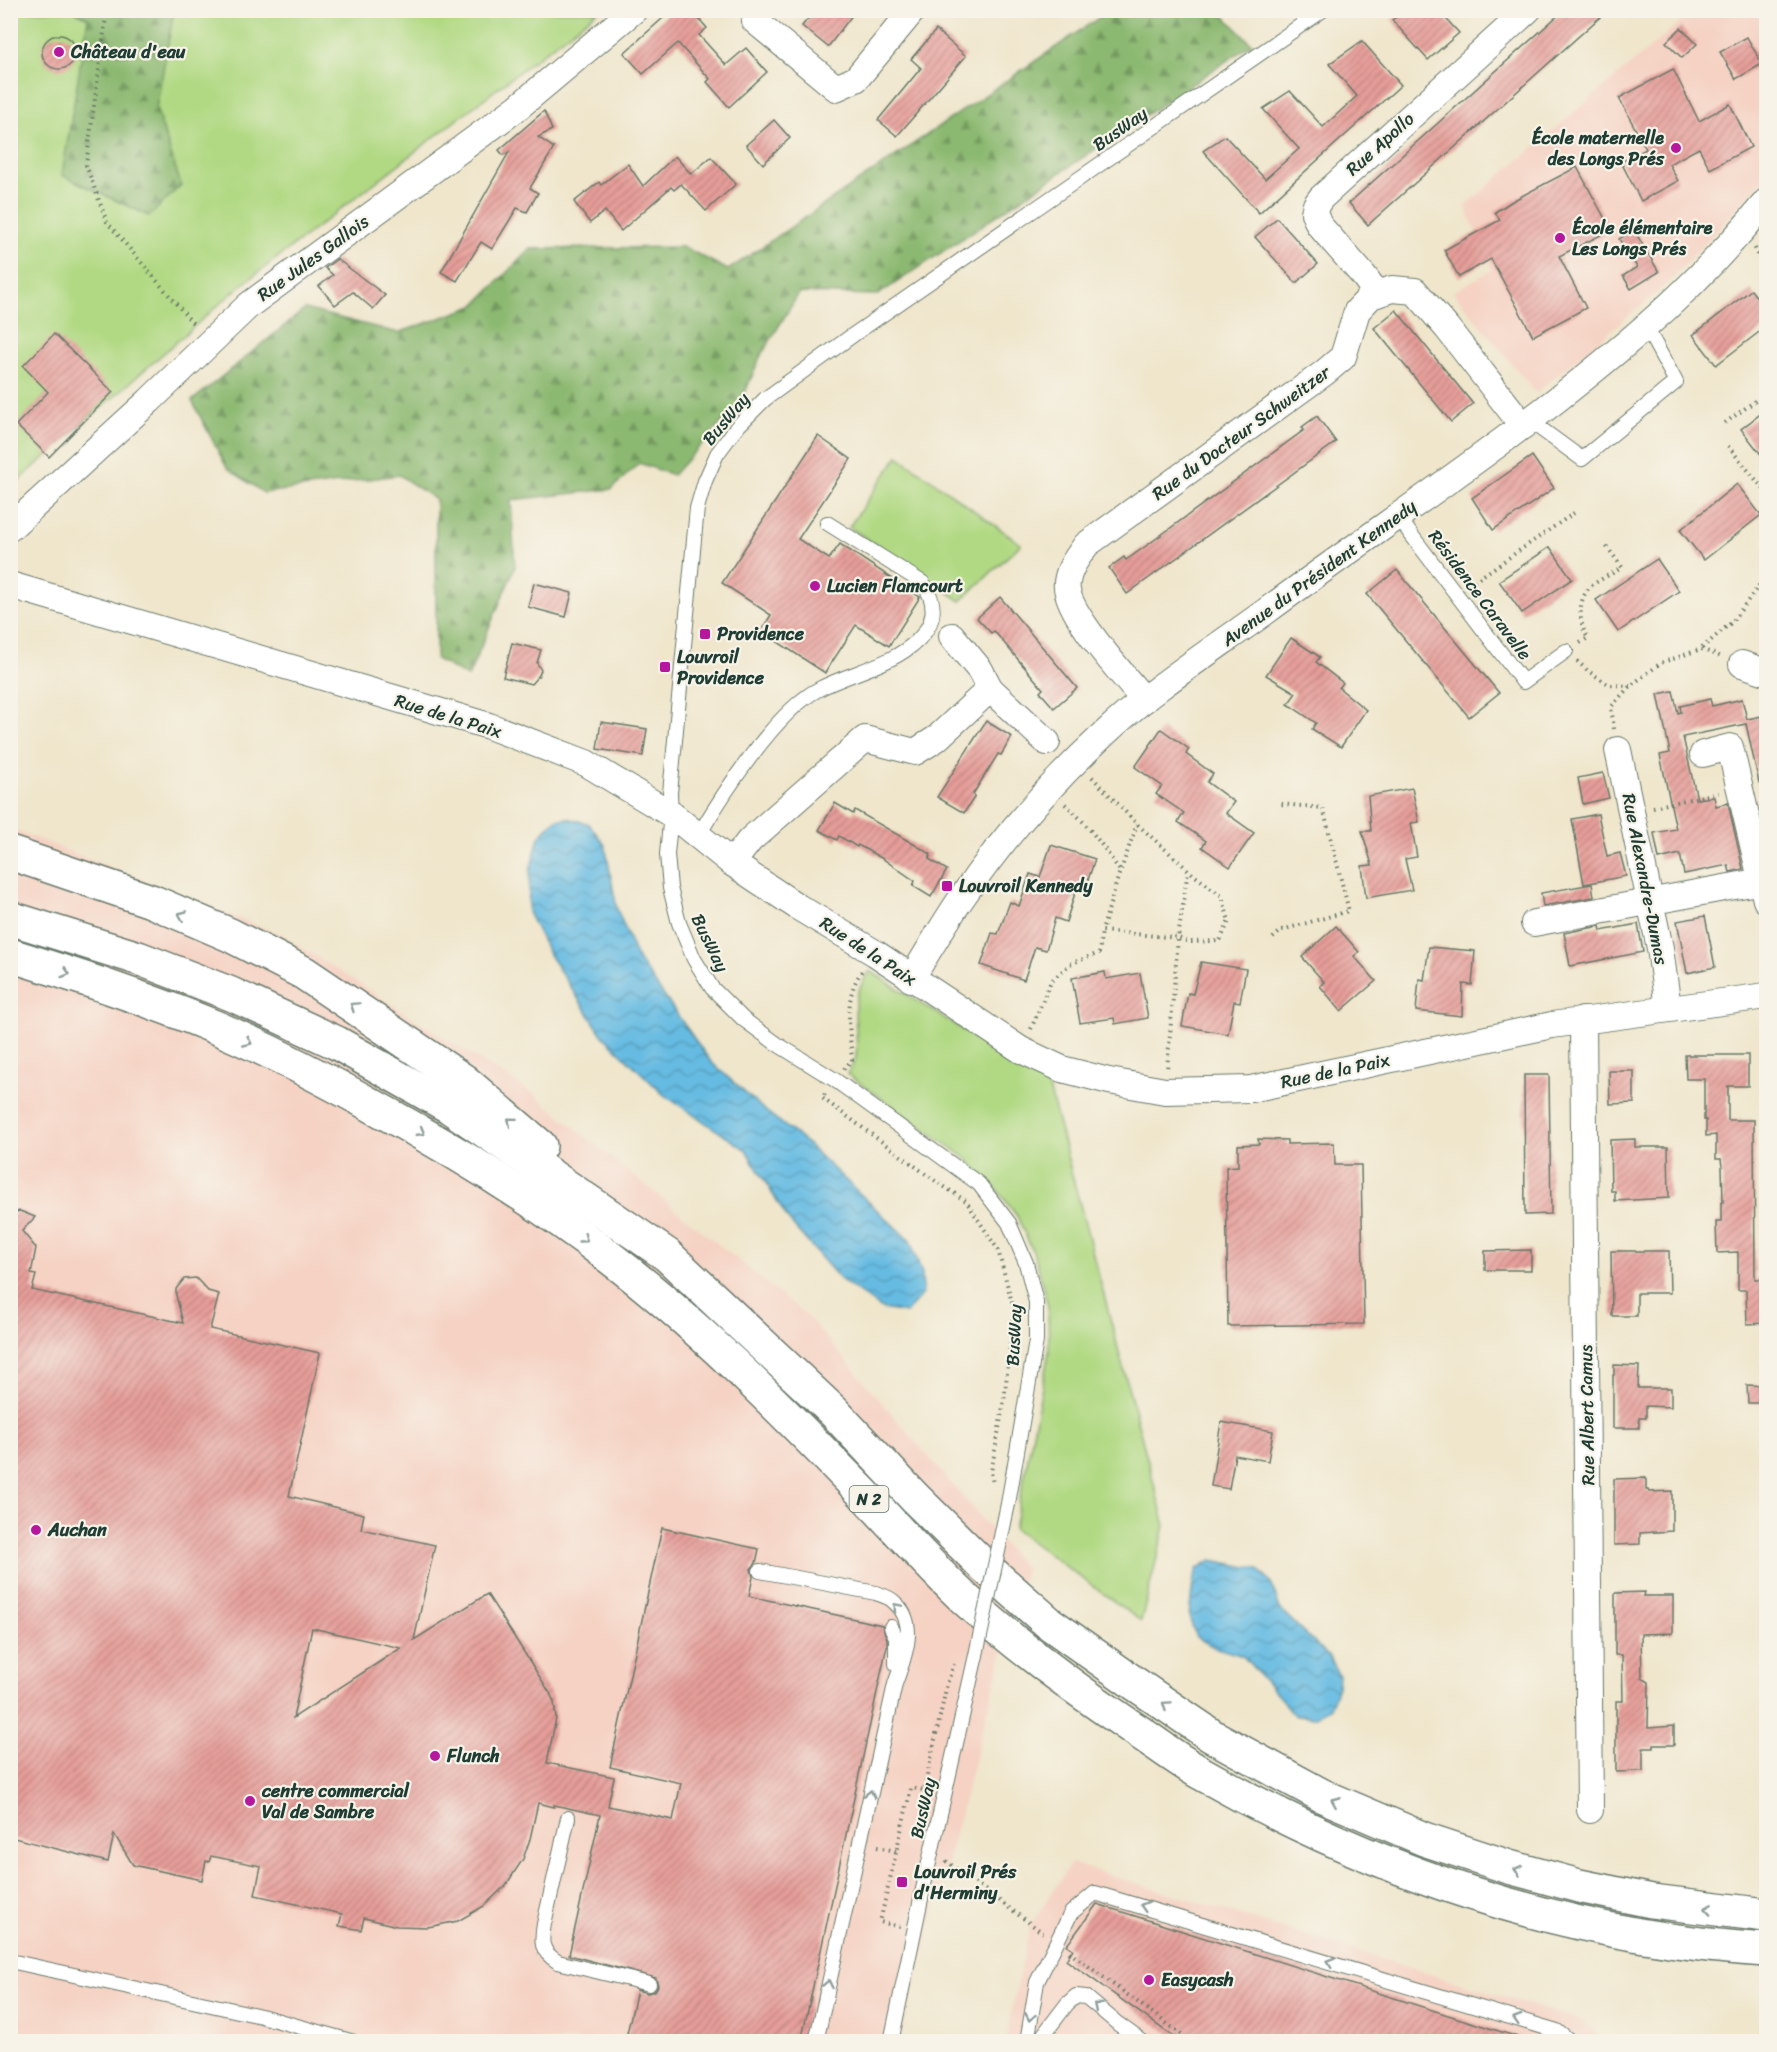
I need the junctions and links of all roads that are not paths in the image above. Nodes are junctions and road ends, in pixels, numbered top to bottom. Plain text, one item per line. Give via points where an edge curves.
1 (634, 10) edge
2 (914, 10) edge
3 (1323, 10) edge
4 (1528, 10) edge
5 (755, 21) dead end
6 (1767, 202) edge
7 (1377, 294) junction
8 (1646, 327) junction
9 (1526, 423) junction
10 (1397, 516) junction
11 (827, 523) dead end
12 (10, 528) edge
13 (10, 585) edge
14 (952, 636) dead end
15 (1566, 651) road end
16 (1742, 664) road end
17 (1767, 672) edge
18 (990, 689) junction
19 (1144, 700) junction
20 (1047, 742) dead end
21 (1618, 750) road end
22 (1703, 754) dead end
23 (671, 814) junction
24 (698, 836) junction
25 (10, 853) edge
26 (732, 863) junction
27 (1765, 886) edge
28 (1651, 902) junction
29 (10, 918) edge
30 (1534, 923) dead end
31 (10, 955) edge
32 (911, 979) junction
33 (1767, 996) edge
34 (1668, 1008) junction
35 (1583, 1020) junction
36 (667, 1255) junction
37 (760, 1572) dead end
38 (891, 1627) dead end
39 (895, 1684) junction
40 (1590, 1810) dead end
41 (568, 1818) dead end
42 (1767, 1916) edge
43 (1767, 1950) edge
44 (10, 1961) edge
45 (649, 1984) dead end
46 (351, 2041) edge
47 (816, 2042) edge
48 (891, 2042) edge
49 (1027, 2042) edge
50 (1038, 2042) edge
51 (1143, 2042) edge
52 (1570, 2042) edge

1 - 12 street, Rue Jules Gallois via 517,108 249,305
2 - 5 street via 856,79 836,88
3 - 23 lane, BusWay via 853,335 765,399 738,427 717,454 697,508
4 - 7 street, Rue Apollo via 1316,205 1314,213 1319,225
6 - 8 street, Avenue du Président Kennedy
7 - 9 street via 1392,289 1415,291
7 - 19 street, Rue du Docteur Schweitzer via 1358,311 1343,357 1086,545 1072,564 1066,584 1073,608
8 - 9 street, Avenue du Président Kennedy
8 - 9 lane via 1676,382 1582,459
9 - 10 street, Avenue du Président Kennedy
10 - 15 lane, Résidence Caravelle via 1523,682
10 - 19 street, Avenue du Président Kennedy
11 - 24 lane via 923,583 931,594 931,623 918,640 897,656 818,689 796,706 721,797
13 - 23 street, Rue de la Paix via 489,726 586,763
14 - 18 street
16 - 17 street
18 - 20 street
18 - 26 street via 915,753 865,739 750,840
19 - 32 street, Avenue du Président Kennedy via 1076,760 998,848 960,899
21 - 28 street, Rue Alexandre-Dumas
22 - 27 street via 1730,747
23 - 24 street, Rue de la Paix
23 - 48 lane, BusWay, bridge via 667,854 670,888 694,959 712,988 743,1020 835,1080 979,1184 1009,1223 1026,1263 1036,1302 1036,1341 1008,1504
24 - 26 street, Rue de la Paix
36 -> 25 highway via 464,1081 304,973 151,901
26 - 32 street, Rue de la Paix
27 - 28 street
28 - 30 street
28 - 34 street, Rue Alexandre-Dumas
29 - 36 highway, N 2 via 138,958 231,994 337,1043 450,1107
31 -> 43 highway, N 2 via 130,993 312,1072 424,1134 541,1208 610,1257 718,1351 809,1438 961,1596 1025,1652 1195,1770 1350,1848 1489,1900 1555,1918 1645,1935
32 - 35 street, Rue de la Paix via 1021,1050 1062,1070 1165,1090 1251,1089
33 - 34 street, Rue de la Paix
34 - 35 street, Rue de la Paix
35 - 40 street, Rue Albert Camus
42 -> 36 highway, N 2 via 1652,1901 1509,1868 1424,1839 1323,1796 1212,1736 1049,1623 999,1579 834,1412
39 -> 37 lane via 909,1628 893,1601 876,1593
38 - 39 lane via 897,1651
47 -> 39 lane
41 - 45 lane via 544,1923 543,1948 558,1962
44 - 46 lane via 261,2016
52 -> 49 lane via 1557,2031 1095,1893 1071,1913 1037,1982
51 -> 50 lane via 1086,1997 1076,1996

